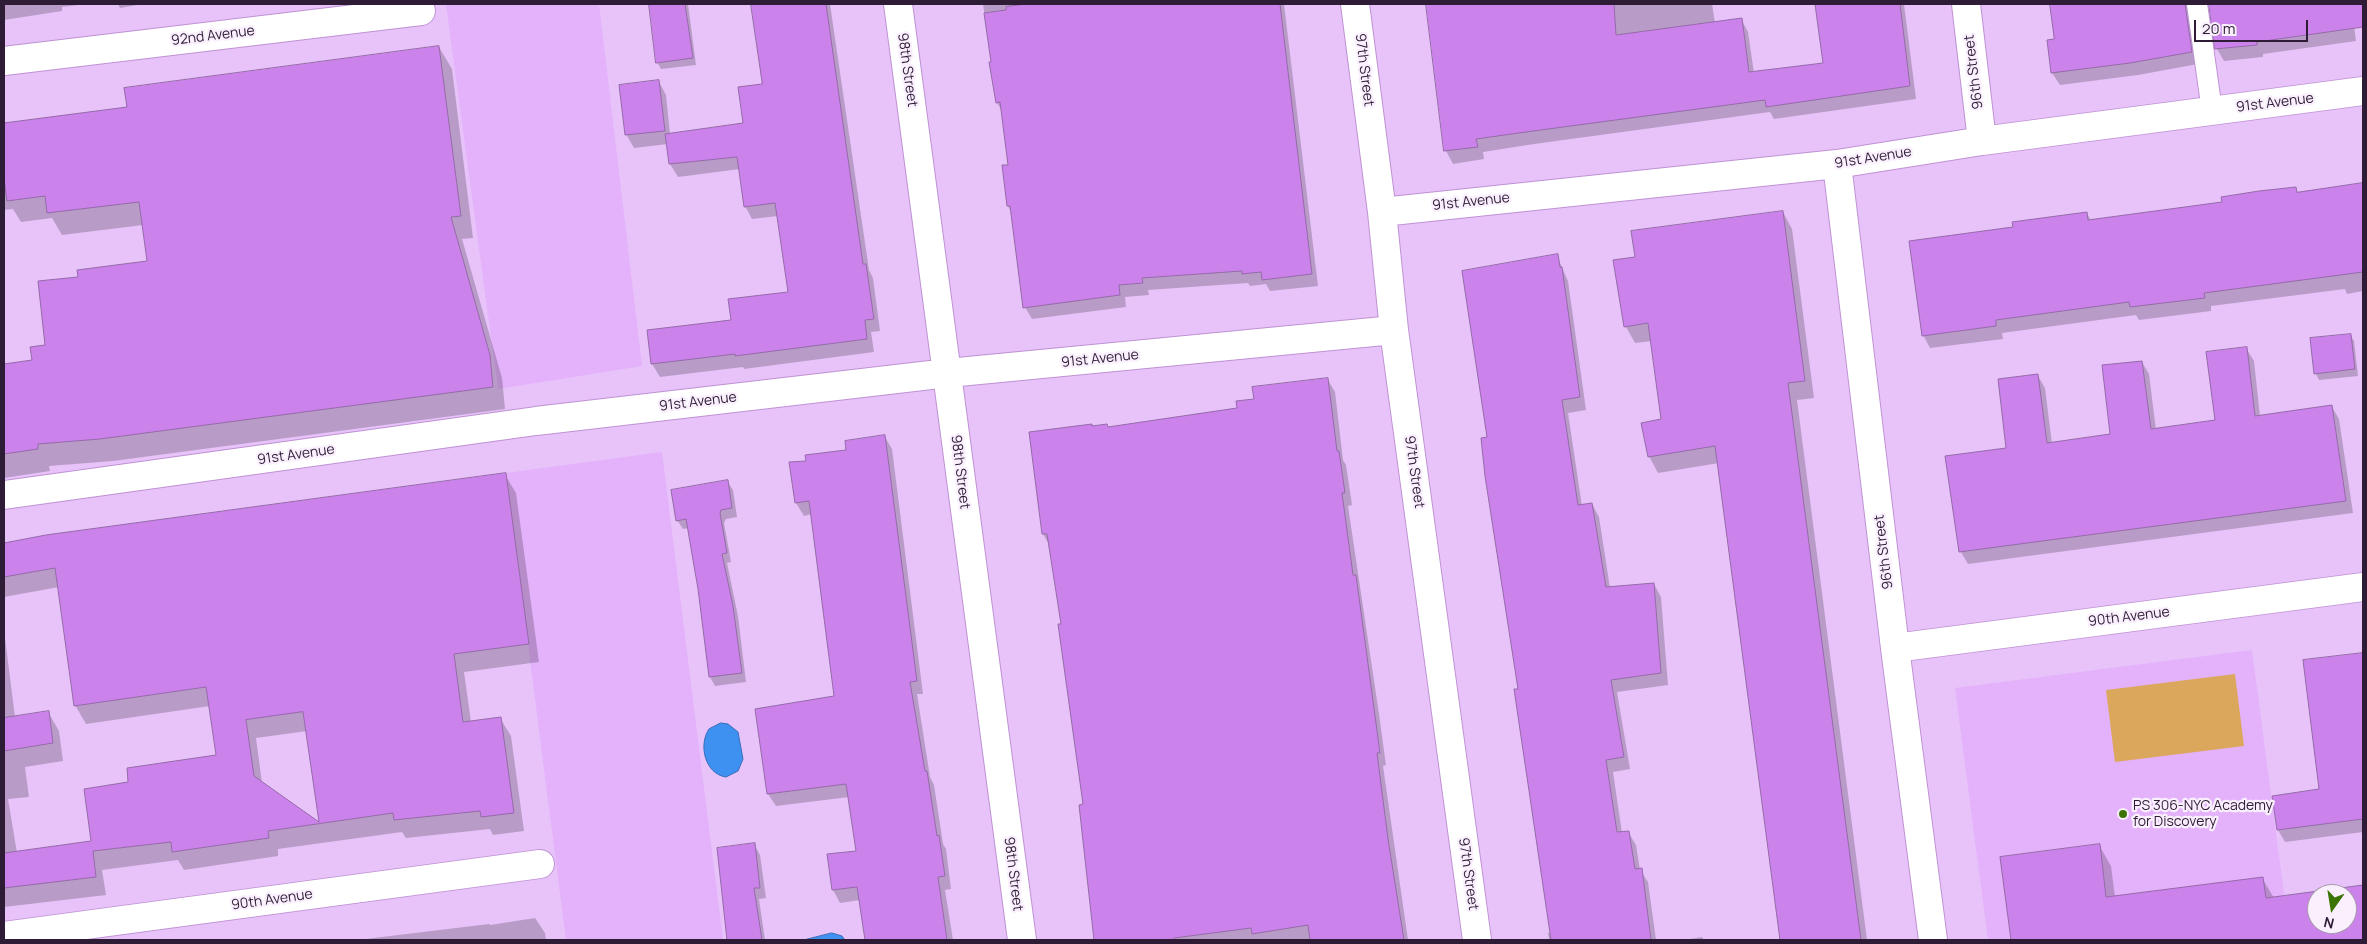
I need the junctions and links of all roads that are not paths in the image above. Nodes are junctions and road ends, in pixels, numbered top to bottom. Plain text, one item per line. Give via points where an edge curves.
1 (898, 4) edge
2 (1355, 4) edge
3 (1966, 4) edge
4 (2197, 4) edge
5 (421, 11) dead end
6 (4, 61) edge
7 (2363, 92) edge
8 (2212, 111) junction
9 (1982, 141) junction
10 (1837, 164) junction
11 (1382, 212) junction
12 (1394, 330) junction
13 (948, 373) junction
14 (4, 495) edge
15 (2363, 587) edge
16 (1895, 648) junction
17 (540, 864) dead end
18 (4, 936) edge
19 (1022, 940) edge
20 (1477, 940) edge
21 (1933, 940) edge

1 - 13 street, 98th Street
2 - 11 street, 97th Street
3 - 9 street, 96th Street
4 - 8 lane
5 - 6 street, 92nd Avenue
7 - 8 street, 91st Avenue
8 - 9 street, 91st Avenue
9 - 10 street, 91st Avenue
10 - 11 street, 91st Avenue
10 - 16 street, 96th Street
11 - 12 street, 97th Street
12 - 13 street, 91st Avenue
12 - 20 street, 97th Street
13 - 14 street, 91st Avenue via 536,421
13 - 19 street, 98th Street
15 - 16 street, 90th Avenue
16 - 21 street, 96th Street
17 - 18 street, 90th Avenue

